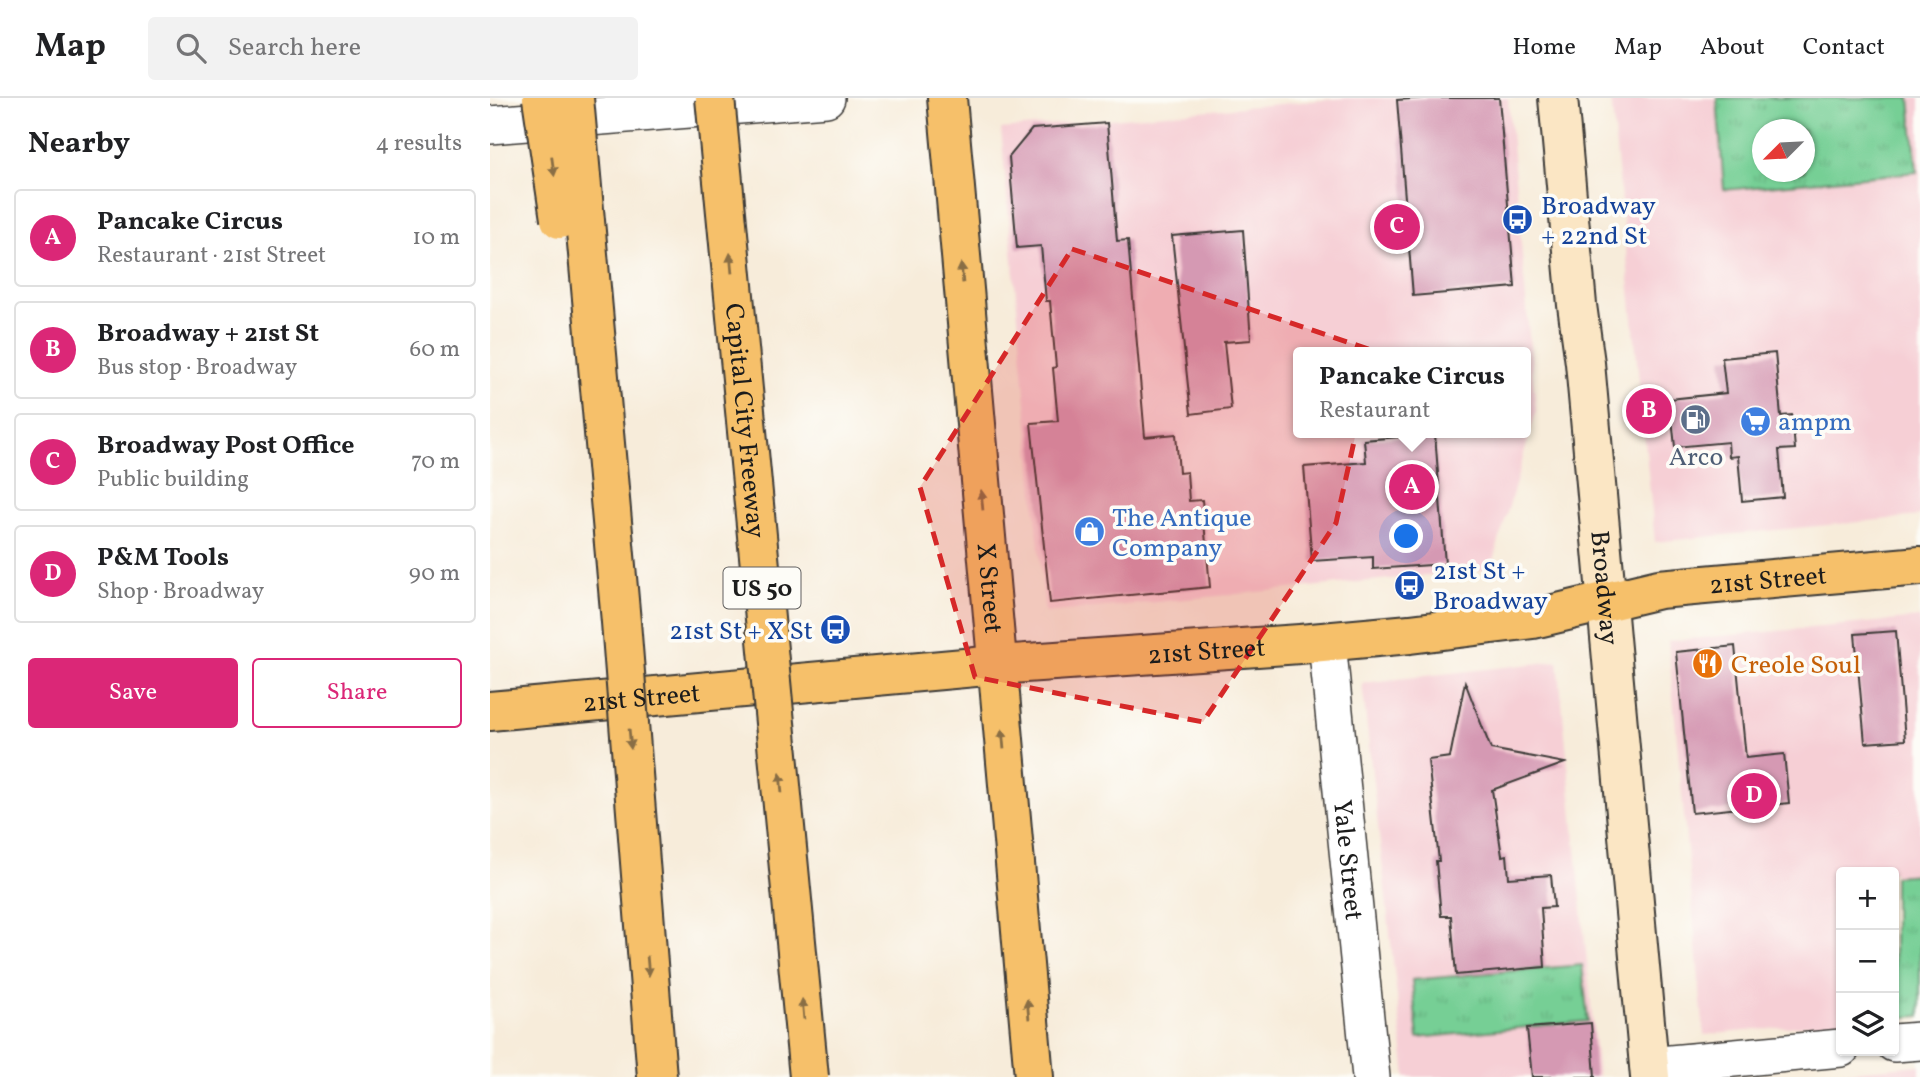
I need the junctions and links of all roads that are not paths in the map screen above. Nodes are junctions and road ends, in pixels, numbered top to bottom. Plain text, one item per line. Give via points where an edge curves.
1 (542, 98) edge
2 (574, 98) edge
3 (715, 98) edge
4 (826, 98) edge
5 (947, 98) edge
6 (1558, 98) edge
7 (490, 125) edge
8 (1920, 566) edge
9 (1607, 600) junction
10 (621, 622) junction
11 (1327, 642) junction
12 (997, 665) junction
13 (490, 711) edge
14 (1920, 1041) edge
15 (1899, 1043) edge
16 (1836, 1049) edge
17 (1649, 1072) edge
18 (657, 1077) edge
19 (809, 1077) edge
20 (1034, 1077) edge
21 (1371, 1077) edge

1 -> 10 main road, bridge
2 - 10 main road, bridge
19 -> 3 main road, Capital City Freeway / US 50, bridge
4 - 7 street
12 -> 5 main road, X Street
6 - 9 main road, Broadway
8 - 9 main road, 21st Street via 1659,589
9 - 11 main road, 21st Street via 1533,619
9 - 17 main road, Broadway
10 -> 18 main road, bridge
11 - 12 main road, 21st Street
11 - 21 street, Yale Street
12 - 13 main road, 21st Street
20 -> 12 main road, X Street
14 - 15 street
16 - 17 street

